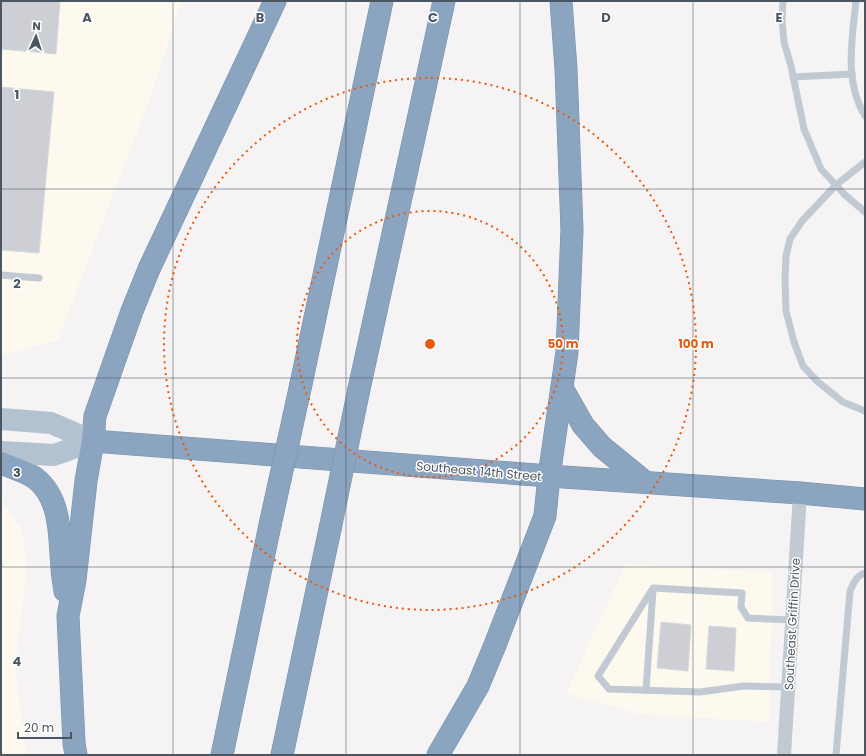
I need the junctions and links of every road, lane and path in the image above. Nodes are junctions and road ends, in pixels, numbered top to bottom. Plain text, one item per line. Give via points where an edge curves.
1 (275, 1) edge
2 (382, 1) edge
3 (444, 1) edge
4 (561, 1) edge
5 (783, 1) edge
6 (856, 1) edge
7 (852, 74) junction
8 (793, 77) junction
9 (865, 116) edge
10 (865, 162) edge
11 (836, 185) junction
12 (865, 212) edge
13 (1, 275) edge
14 (39, 278) dead end
15 (562, 388) junction
16 (865, 411) edge
17 (1, 419) edge
18 (93, 441) junction
19 (1, 452) edge
20 (1, 463) edge
21 (549, 476) junction
22 (645, 482) junction
23 (800, 493) junction
24 (865, 499) edge
25 (865, 573) edge
26 (653, 588) junction
27 (68, 616) junction
28 (792, 620) junction
29 (788, 687) junction
30 (646, 690) junction
31 (76, 755) edge
32 (222, 755) edge
33 (282, 755) edge
34 (438, 755) edge
35 (784, 755) edge
36 (836, 755) edge

1 - 18 highway via 149,269 95,416
2 - 32 highway, bridge
3 - 33 highway, bridge
4 - 15 highway via 572,230 568,352
5 - 8 lane via 784,42
6 - 7 lane via 851,53
7 - 8 lane
7 - 9 lane via 860,107
8 - 11 lane via 804,129 821,169
10 - 11 lane
11 - 12 lane
11 - 16 lane via 802,221 790,239 786,256 786,311 803,366 843,402
13 - 14 lane
15 - 21 highway
15 - 22 highway via 583,425 602,447
17 - 18 main road, Southeast 14th Street via 51,424
18 - 19 main road, Southeast 14th Street via 54,455
18 - 21 highway, Southeast 14th Street
18 - 27 highway
20 - 27 highway via 35,478 54,506 60,532
21 - 22 highway, Southeast 14th Street
21 - 34 highway via 545,516 496,645 478,686
22 - 23 highway, Southeast 14th Street
23 - 24 highway, Southeast 14th Street
23 - 28 street, Southeast Griffin Drive
25 - 36 lane via 855,580 850,591
26 - 28 lane via 742,593 741,607 748,618
26 - 30 lane
26 - 30 lane via 598,676 609,689
27 - 31 highway
28 - 29 street, Southeast Griffin Drive
29 - 30 lane via 744,686 700,692
29 - 35 street, Southeast Griffin Drive

